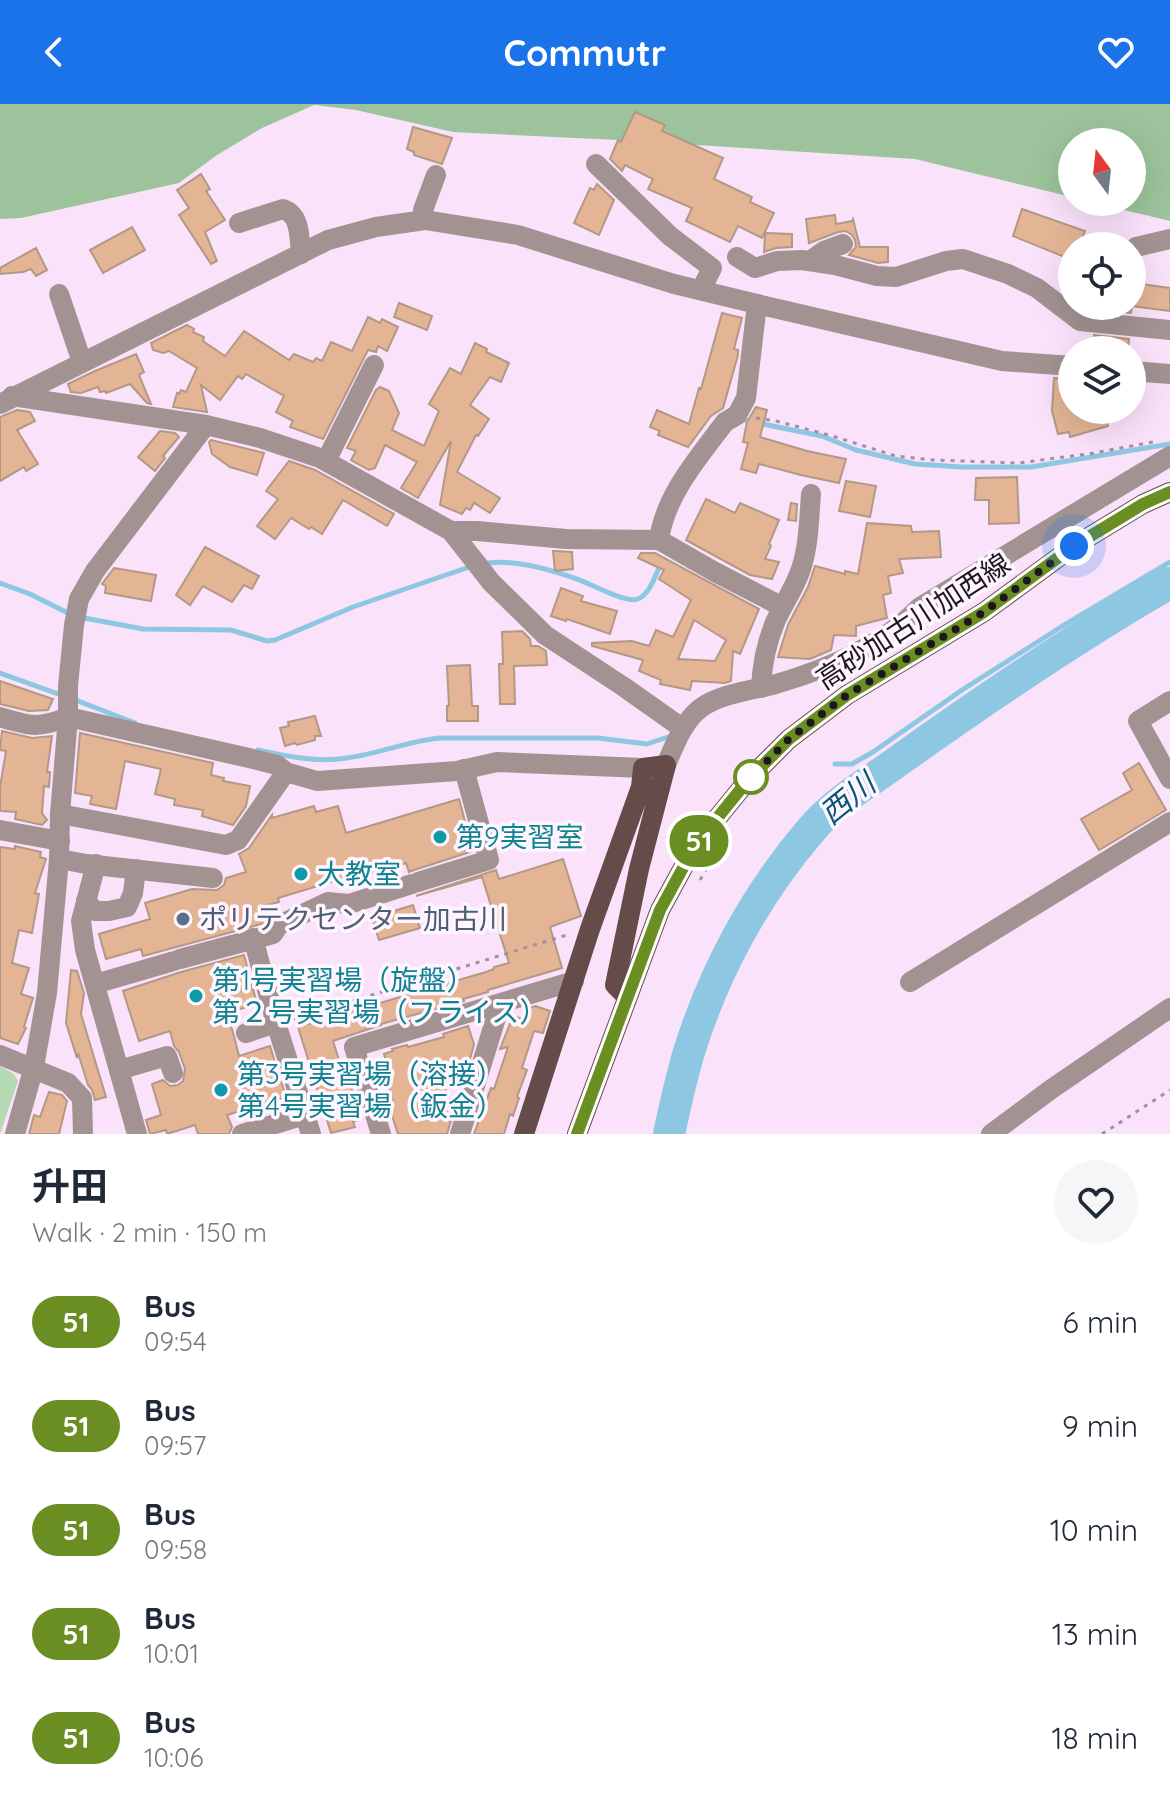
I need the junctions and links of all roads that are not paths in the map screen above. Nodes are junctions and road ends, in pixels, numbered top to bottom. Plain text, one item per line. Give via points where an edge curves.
1 (596, 164) dead end
2 (436, 175) dead end
3 (425, 220) junction
4 (239, 223) dead end
5 (1170, 239) edge
6 (843, 244) dead end
7 (1146, 245) edge
8 (301, 254) junction
9 (737, 257) dead end
10 (810, 261) junction
11 (701, 290) junction
12 (59, 294) dead end
13 (757, 304) junction
14 (1170, 330) edge
15 (82, 362) junction
16 (374, 365) dead end
17 (1058, 365) edge
18 (1146, 372) edge
19 (1170, 374) edge
20 (4, 399) edge
21 (206, 425) junction
22 (1165, 448) edge
23 (326, 461) junction
24 (1170, 492) edge
25 (811, 494) dead end
26 (451, 531) junction
27 (659, 540) junction
28 (773, 602) dead end
29 (761, 688) junction
30 (1170, 701) edge
31 (0, 717) edge
32 (68, 717) junction
33 (682, 728) junction
34 (666, 765) junction
35 (643, 768) junction
36 (464, 769) junction
37 (286, 772) junction
38 (1170, 779) edge
39 (60, 814) junction
40 (1170, 822) edge
41 (0, 830) edge
42 (60, 850) junction
43 (96, 864) junction
44 (136, 869) junction
45 (213, 878) dead end
46 (86, 901) junction
47 (253, 938) junction
48 (574, 981) junction
49 (910, 982) dead end
50 (95, 984) junction
51 (627, 997) junction
52 (500, 1005) junction
53 (1170, 1008) edge
54 (283, 1022) junction
55 (246, 1032) dead end
56 (0, 1055) edge
57 (34, 1067) junction
58 (119, 1070) junction
59 (173, 1073) dead end
60 (308, 1124) edge
61 (15, 1134) edge
62 (83, 1134) edge
63 (137, 1134) edge
64 (242, 1134) edge
65 (381, 1134) edge
66 (460, 1134) edge
67 (524, 1134) edge
68 (577, 1134) edge
69 (991, 1134) edge

1 - 11 street via 670,236 712,268
2 - 3 street via 423,210
3 - 8 street via 328,240
3 - 11 street via 518,235
4 - 8 street via 283,209 290,212 299,229
5 - 7 street
6 - 10 street
8 - 15 street
9 - 10 street via 755,268 777,261
10 - 14 street via 896,277 963,259 1037,288 1080,321
11 - 13 street
12 - 15 street
13 - 17 street via 1002,361
13 - 27 street via 746,398 676,492
15 - 20 street
16 - 23 street
18 - 19 street
20 - 21 street
21 - 23 street
21 - 32 street via 79,599
22 - 29 street via 873,643 833,664
23 - 26 street
24 - 51 main road, 高砂加古川加西線 via 1074,546 984,612 847,695 789,739 696,844 660,910
25 - 29 street via 801,568 763,657
26 - 27 street
26 - 33 street via 486,577 545,635
27 - 28 street
29 - 33 street via 703,706
30 - 38 street via 1138,721
31 - 32 street via 32,726
32 - 37 street via 277,765
32 - 39 street
33 - 34 street
34 - 35 main road
34 - 51 main road via 615,985
35 - 36 street via 497,762
35 - 48 main road
36 - 37 street via 317,781
36 - 47 street via 489,860 349,904 328,902 279,925 273,934
37 - 39 street via 238,840 226,845
39 - 42 street
40 - 49 street
41 - 42 street
42 - 43 street
42 - 57 street
43 - 44 street
43 - 46 street
44 - 45 street
44 - 46 street via 127,907 95,911
46 - 50 street via 81,921
47 - 50 street
47 - 54 street
48 - 52 street
48 - 67 main road
50 - 58 street
51 - 68 main road, 高砂加古川加西線
52 - 65 street via 354,1047
52 - 66 street
53 - 69 street
54 - 55 street
54 - 60 street
56 - 57 street
57 - 61 street
57 - 62 street via 68,1083 82,1098
58 - 59 street via 167,1056
58 - 63 street
60 - 64 street via 271,1118

